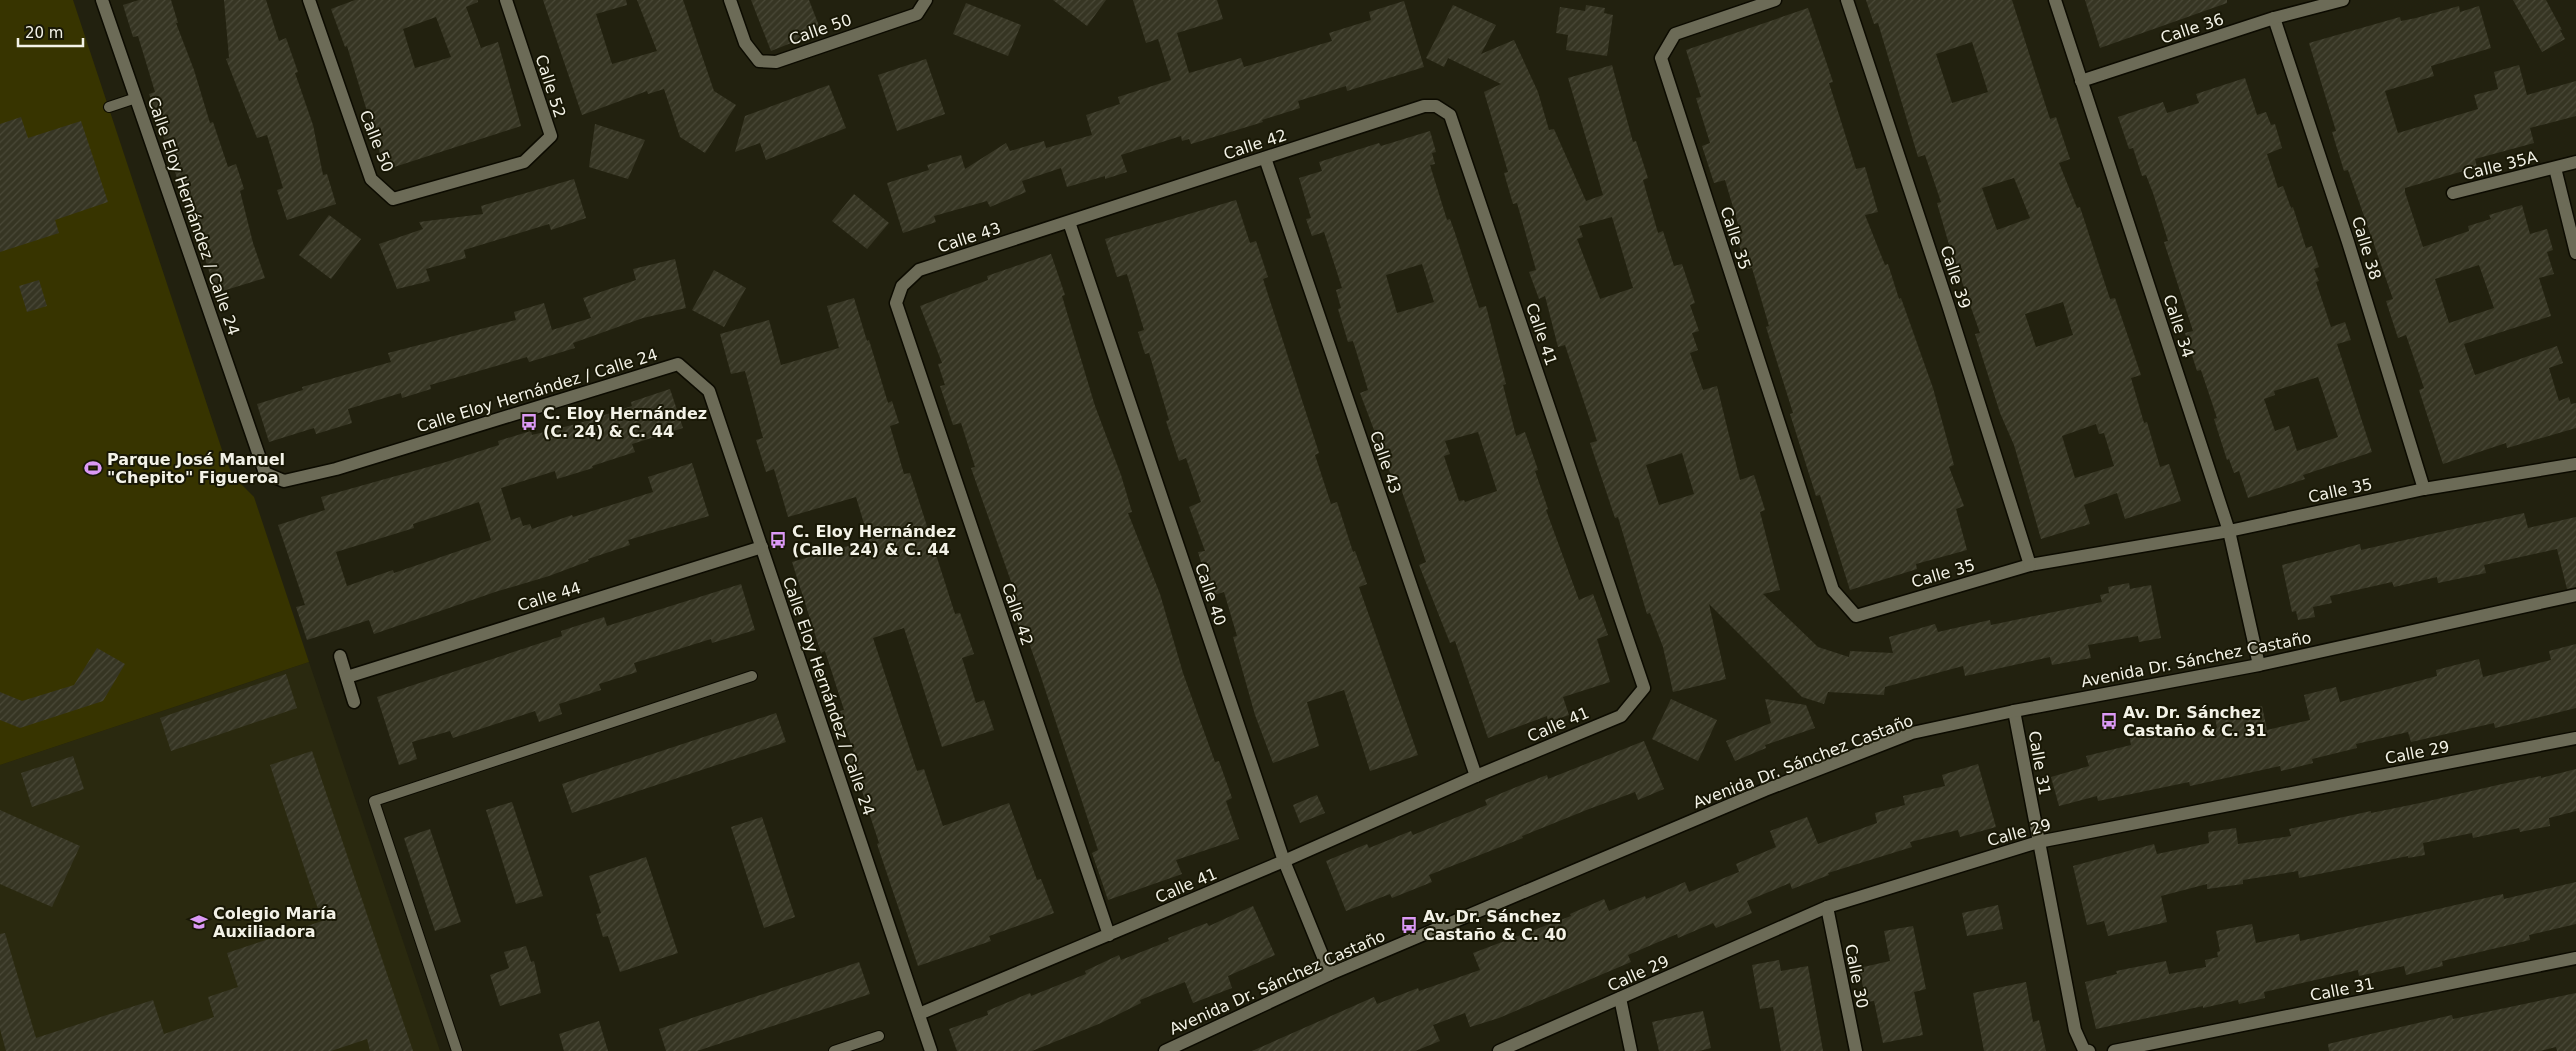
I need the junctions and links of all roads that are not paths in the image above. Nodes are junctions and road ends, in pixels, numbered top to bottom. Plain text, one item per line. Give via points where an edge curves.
1 (102, 0) edge
2 (309, 0) edge
3 (506, 0) edge
4 (730, 0) edge
5 (926, 0) edge
6 (1775, 0) edge
7 (1847, 0) edge
8 (2055, 0) edge
9 (2343, 0) edge
10 (2274, 18) junction
11 (2081, 81) junction
12 (136, 98) junction
13 (109, 107) dead end
14 (1450, 116) joint
15 (1265, 158) junction
16 (2576, 162) edge
17 (2555, 168) junction
18 (484, 173) joint
19 (2453, 193) dead end
20 (1069, 222) junction
21 (2576, 253) edge
22 (896, 303) joint
23 (2576, 464) edge
24 (2424, 489) junction
25 (2229, 531) junction
26 (762, 547) junction
27 (2030, 565) junction
28 (2576, 595) edge
29 (340, 656) dead end
30 (2258, 665) junction
31 (752, 676) dead end
32 (347, 677) junction
33 (354, 702) dead end
34 (2014, 711) junction
35 (2576, 738) edge
36 (1476, 776) junction
37 (2038, 842) junction
38 (1284, 861) junction
39 (1827, 906) junction
40 (1110, 935) junction
41 (2576, 958) edge
42 (1330, 974) junction
43 (1620, 998) junction
44 (919, 1014) junction
45 (879, 1036) dead end
46 (457, 1051) edge
47 (834, 1051) edge
48 (931, 1051) edge
49 (1165, 1051) edge
50 (1498, 1051) edge
51 (1631, 1051) edge
52 (1856, 1051) edge
53 (2089, 1051) edge
54 (2114, 1051) edge

1 - 12 street, Calle Eloy Hernández / Calle 24
2 - 18 street, Calle 50 via 371,179 393,199
3 - 18 street, Calle 52 via 551,136 524,162
4 - 5 street, Calle 50 via 745,44 759,61 776,62 917,14
6 - 27 street, Calle 35 via 1676,34 1661,58 1833,590 1856,616
7 - 27 street, Calle 39
8 - 11 street, Calle 34
9 - 10 street, Calle 36
10 - 11 street, Calle 36
10 - 24 street, Calle 38 via 2348,242
11 - 25 street, Calle 34
12 - 13 lane
12 - 26 street, Calle Eloy Hernández / Calle 24 via 265,473 284,481 336,469 678,364 709,391
14 - 15 street, Calle 42 via 1436,106 1424,106
14 - 36 street, Calle 41 via 1644,688 1620,716
15 - 20 street, Calle 42
15 - 36 street, Calle 43
16 - 17 street, Calle 35A
17 - 19 street, Calle 35A
17 - 21 street, Calle 35A
20 - 22 street, Calle 43 via 919,270 902,286
20 - 38 street, Calle 40
22 - 40 street, Calle 42
23 - 24 street, Calle 35
24 - 25 street, Calle 35
25 - 27 street, Calle 35
25 - 30 street, Calle 34
26 - 32 street, Calle 44
26 - 44 street, Calle Eloy Hernández / Calle 24
28 - 30 street, Avenida Dr. Sánchez Castaño
29 - 32 street
30 - 34 street, Avenida Dr. Sánchez Castaño
31 - 46 lane via 374,801
32 - 33 street
34 - 37 street, Calle 31
34 - 42 street, Avenida Dr. Sánchez Castaño via 1894,740 1765,790
35 - 37 street, Calle 29
36 - 38 street, Calle 41
37 - 39 street, Calle 29
37 - 53 street, Calle 31 via 2075,1030 2084,1050
38 - 40 street, Calle 41
38 - 42 street, Calle 40
39 - 43 street, Calle 29
39 - 52 street, Calle 30
40 - 44 street, Calle 41
41 - 54 street, Calle 31
42 - 49 street, Avenida Dr. Sánchez Castaño
43 - 50 street, Calle 29
43 - 51 street
44 - 48 street, Calle Eloy Hernández / Calle 24
45 - 47 lane

